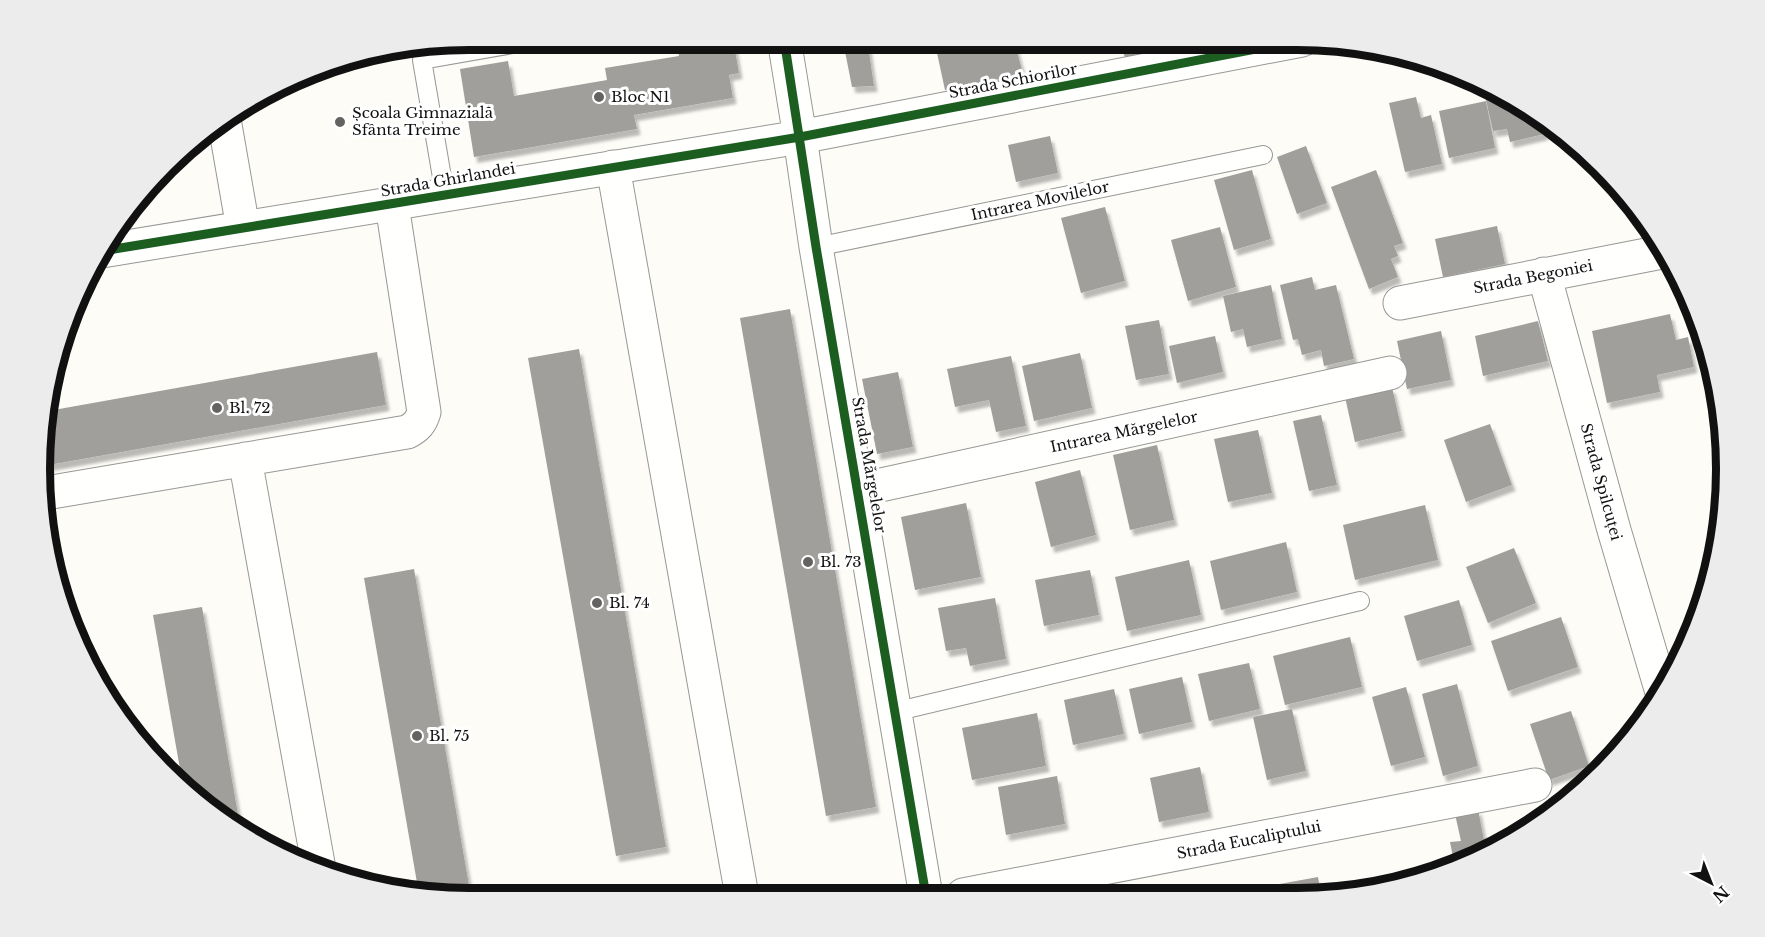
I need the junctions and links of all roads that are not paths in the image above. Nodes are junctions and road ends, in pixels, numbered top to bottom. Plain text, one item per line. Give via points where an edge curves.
1 (479, 50) edge
2 (786, 50) edge
3 (1250, 50) edge
4 (226, 127) edge
5 (800, 137) junction
6 (1263, 155) dead end
7 (613, 167) junction
8 (445, 195) junction
9 (392, 205) junction
10 (243, 228) junction
11 (816, 247) junction
12 (112, 249) edge
13 (1655, 253) edge
14 (1544, 274) junction
15 (1400, 303) dead end
16 (1390, 373) dead end
17 (245, 459) junction
18 (858, 490) junction
19 (50, 492) edge
20 (1360, 601) dead end
21 (1658, 679) edge
22 (894, 712) junction
23 (1535, 784) dead end
24 (317, 859) edge
25 (741, 888) edge
26 (925, 888) edge
27 (1004, 888) edge

1 - 8 lane via 422,60
2 - 5 street, Strada Mărgelelor
3 - 5 street, Strada Schiorilor
4 - 10 street
5 - 7 street, Strada Ghirlandei
5 - 11 street, Strada Mărgelelor
6 - 11 lane, Intrarea Movilelor
7 - 8 street, Strada Ghirlandei
7 - 25 street
8 - 9 street, Strada Ghirlandei
9 - 10 street, Strada Ghirlandei
9 - 17 street, Strada Ghirlandei via 424,412 422,420 407,432
10 - 12 street, Strada Ghirlandei
11 - 18 street, Strada Mărgelelor
13 - 14 street, Strada Begoniei
14 - 15 street, Strada Begoniei
14 - 21 street, Strada Spilcuței
16 - 18 street, Intrarea Mărgelelor
17 - 19 street, Strada Ghirlandei
17 - 24 street
18 - 22 street, Strada Mărgelelor
20 - 22 lane
22 - 26 street, Strada Mărgelelor
23 - 27 street, Strada Eucaliptului

